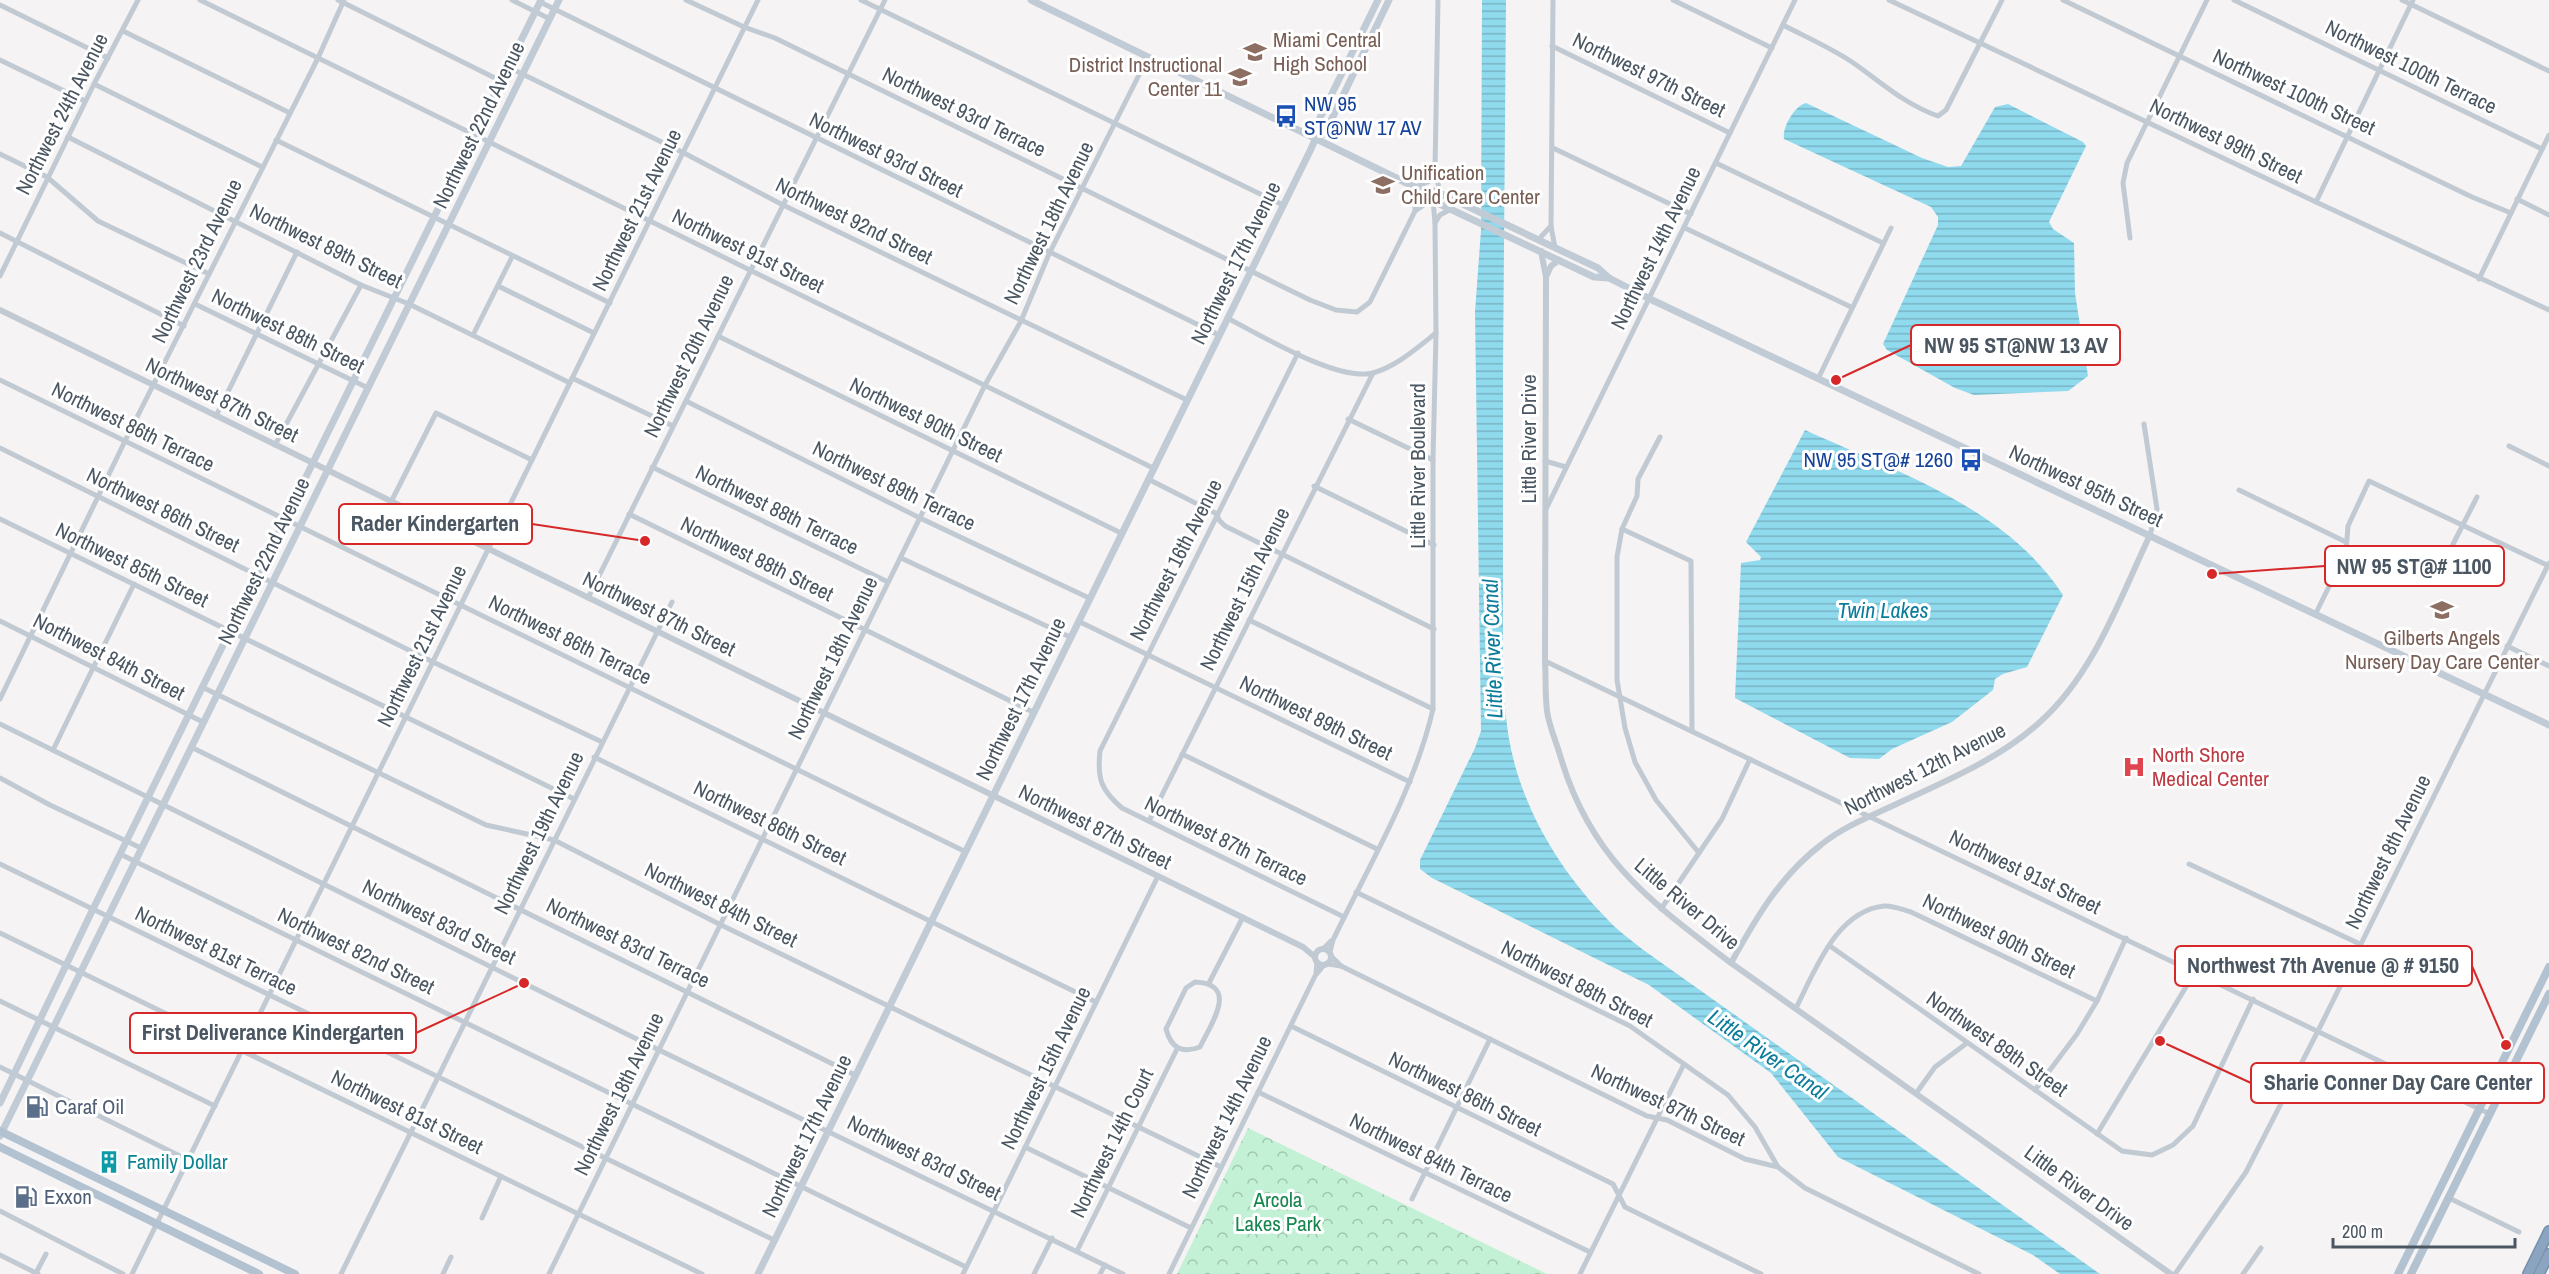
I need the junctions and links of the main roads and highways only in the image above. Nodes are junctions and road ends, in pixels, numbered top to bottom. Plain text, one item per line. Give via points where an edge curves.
1 (559, 0) edge
2 (1031, 0) edge
3 (1378, 0) edge
4 (1388, 0) edge
5 (540, 1) edge
6 (1376, 26) junction
7 (1364, 27) junction
8 (1315, 140) junction
9 (1423, 191) junction
10 (1609, 278) junction
11 (2549, 725) edge
12 (2549, 967) edge
13 (2549, 994) edge
14 (0, 1102) edge
15 (1, 1133) edge
16 (0, 1147) edge
17 (74, 1168) junction
18 (69, 1180) junction
19 (2549, 1231) edge
20 (2549, 1254) edge
21 (256, 1256) junction
22 (250, 1270) junction
23 (259, 1274) edge
24 (295, 1274) edge
25 (758, 1274) edge
26 (2398, 1274) edge
27 (2410, 1274) edge
28 (2528, 1274) edge
29 (2539, 1274) edge

1 - 15 main road, Northwest 22nd Avenue
2 - 8 main road, Northwest 95th Street
3 - 7 main road, Northwest 17th Avenue
4 - 6 main road, Northwest 17th Avenue
5 - 14 main road, Northwest 22nd Avenue
6 - 7 main road
6 - 8 main road, Northwest 17th Avenue via 1324,133
7 - 8 main road, Northwest 17th Avenue via 1315,128
8 - 9 main road, Northwest 95th Street
8 - 25 main road, Northwest 17th Avenue
9 - 10 main road, Northwest 95th Street via 1440,194 1507,225 1598,268
9 - 10 main road, Northwest 95th Street via 1432,200 1594,277
10 - 11 main road, Northwest 95th Street
12 - 26 main road
13 - 27 main road
15 - 17 main road
16 - 18 main road
17 - 18 main road
17 - 21 main road
18 - 22 main road
19 - 28 highway
20 - 29 highway
21 - 22 main road
21 - 24 main road
22 - 23 main road

